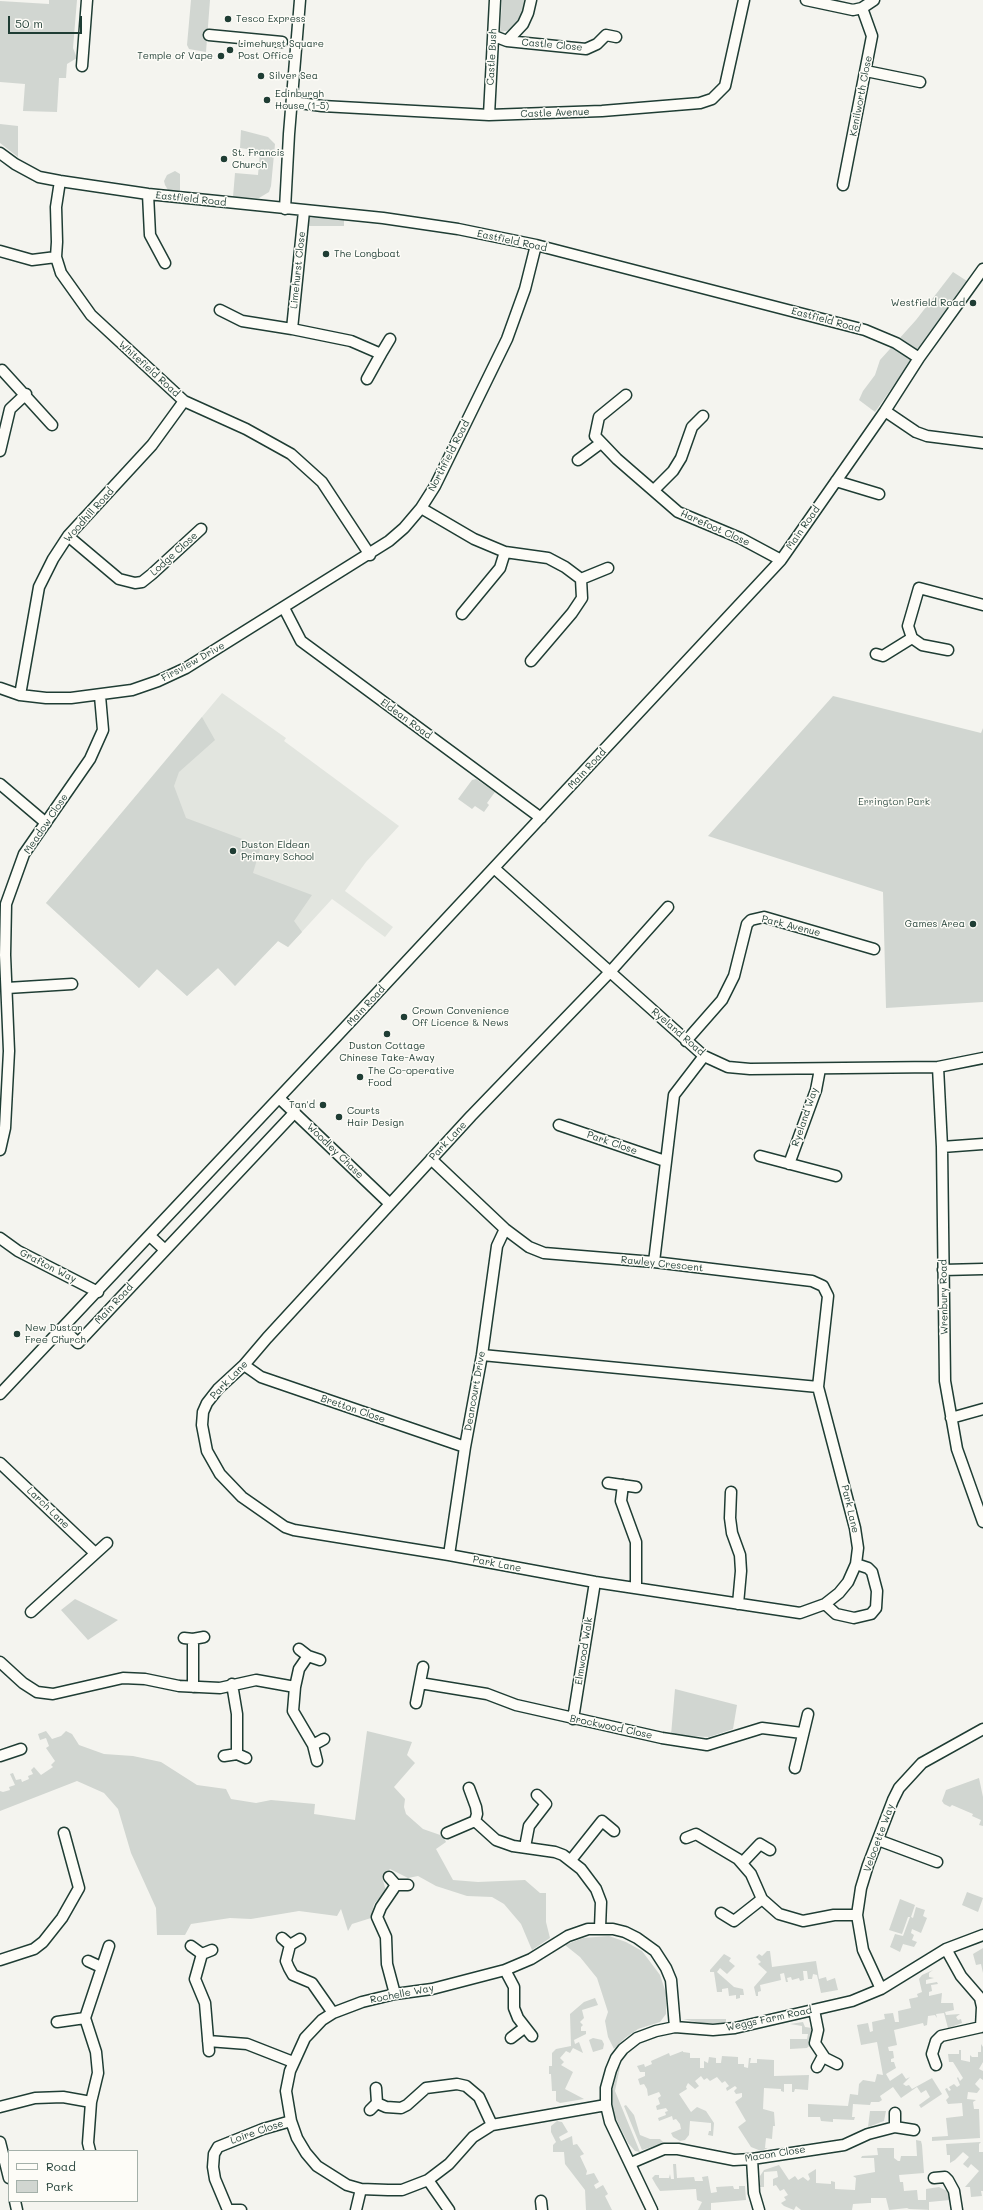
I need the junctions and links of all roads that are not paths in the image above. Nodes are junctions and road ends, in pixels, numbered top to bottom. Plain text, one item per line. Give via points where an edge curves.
1 (87, 0) edge
2 (300, 0) edge
3 (489, 0) edge
4 (495, 0) edge
5 (531, 0) edge
6 (744, 0) edge
7 (806, 0) edge
8 (874, 0) edge
9 (862, 8) junction
10 (608, 33) dead end
11 (210, 35) dead end
12 (494, 36) junction
13 (508, 41) junction
14 (282, 42) dead end
15 (82, 66) dead end
16 (866, 71) junction
17 (920, 82) dead end
18 (292, 102) junction
19 (489, 115) junction
20 (0, 153) edge
21 (60, 181) junction
22 (843, 185) dead end
23 (148, 194) junction
24 (285, 209) junction
25 (304, 211) junction
26 (536, 245) junction
27 (0, 251) edge
28 (56, 257) junction
29 (165, 263) dead end
30 (983, 269) edge
31 (220, 310) dead end
32 (292, 329) junction
33 (390, 339) dead end
34 (381, 354) junction
35 (919, 358) junction
36 (2, 370) dead end
37 (367, 379) dead end
38 (26, 394) junction
39 (626, 395) dead end
40 (184, 401) junction
41 (885, 411) junction
42 (703, 416) dead end
43 (52, 425) dead end
44 (601, 443) junction
45 (983, 443) edge
46 (0, 451) edge
47 (578, 460) dead end
48 (836, 480) junction
49 (654, 490) junction
50 (879, 494) dead end
51 (421, 508) junction
52 (201, 529) dead end
53 (68, 536) junction
54 (506, 552) junction
55 (370, 555) junction
56 (781, 560) junction
57 (608, 568) dead end
58 (581, 579) junction
59 (983, 605) edge
60 (284, 608) junction
61 (462, 614) dead end
62 (912, 638) junction
63 (948, 650) dead end
64 (876, 654) dead end
65 (531, 661) dead end
66 (0, 688) edge
67 (20, 694) junction
68 (100, 696) junction
69 (0, 784) edge
70 (541, 818) junction
71 (46, 823) junction
72 (494, 868) junction
73 (668, 907) dead end
74 (874, 949) dead end
75 (610, 972) junction
76 (72, 984) dead end
77 (6, 988) junction
78 (686, 1041) junction
79 (704, 1056) junction
80 (983, 1058) edge
81 (938, 1067) junction
82 (820, 1069) junction
83 (279, 1098) junction
84 (295, 1112) junction
85 (559, 1125) dead end
86 (2, 1127) edge
87 (983, 1144) edge
88 (942, 1147) junction
89 (0, 1150) edge
90 (760, 1156) dead end
91 (431, 1159) junction
92 (665, 1161) junction
93 (789, 1164) junction
94 (836, 1176) dead end
95 (390, 1204) junction
96 (505, 1229) junction
97 (150, 1236) junction
98 (0, 1238) edge
99 (165, 1250) junction
100 (654, 1262) junction
101 (983, 1269) edge
102 (943, 1270) junction
103 (98, 1292) junction
104 (63, 1329) junction
105 (482, 1356) junction
106 (244, 1365) junction
107 (818, 1387) junction
108 (0, 1394) edge
109 (983, 1409) edge
110 (951, 1418) junction
111 (465, 1447) junction
112 (837, 1454) joint
113 (0, 1463) edge
114 (608, 1483) dead end
115 (623, 1485) junction
116 (636, 1487) dead end
117 (731, 1492) dead end
118 (983, 1522) edge
119 (107, 1543) dead end
120 (95, 1553) junction
121 (449, 1555) junction
122 (856, 1564) junction
123 (595, 1582) junction
124 (636, 1587) junction
125 (738, 1604) junction
126 (825, 1604) junction
127 (31, 1612) dead end
128 (204, 1637) dead end
129 (299, 1649) dead end
130 (308, 1656) junction
131 (320, 1660) dead end
132 (0, 1662) edge
133 (423, 1667) dead end
134 (420, 1683) junction
135 (232, 1684) junction
136 (193, 1687) junction
137 (295, 1687) junction
138 (416, 1703) dead end
139 (808, 1714) dead end
140 (573, 1719) junction
141 (983, 1729) edge
142 (802, 1733) junction
143 (324, 1739) dead end
144 (313, 1745) junction
145 (21, 1750) dead end
146 (0, 1756) edge
147 (224, 1756) dead end
148 (317, 1761) dead end
149 (795, 1768) dead end
150 (470, 1788) dead end
151 (537, 1795) dead end
152 (475, 1821) junction
153 (614, 1831) dead end
154 (447, 1833) dead end
155 (64, 1834) dead end
156 (686, 1838) dead end
157 (878, 1840) junction
158 (525, 1847) junction
159 (770, 1850) dead end
160 (570, 1860) junction
161 (937, 1862) dead end
162 (742, 1863) junction
163 (389, 1877) dead end
164 (396, 1885) junction
165 (408, 1885) dead end
166 (762, 1899) junction
167 (721, 1913) dead end
168 (857, 1915) junction
169 (600, 1928) junction
170 (983, 1935) edge
171 (282, 1938) dead end
172 (300, 1939) dead end
173 (290, 1945) junction
174 (109, 1946) dead end
175 (191, 1946) dead end
176 (946, 1949) junction
177 (0, 1960) edge
178 (88, 1961) dead end
179 (101, 1967) junction
180 (505, 1970) junction
181 (881, 1989) junction
182 (395, 1994) junction
183 (814, 2010) junction
184 (333, 2013) junction
185 (85, 2018) junction
186 (57, 2022) dead end
187 (675, 2027) junction
188 (524, 2028) junction
189 (982, 2028) edge
190 (532, 2036) dead end
191 (511, 2038) dead end
192 (823, 2056) junction
193 (293, 2062) junction
194 (836, 2064) dead end
195 (936, 2065) dead end
196 (817, 2067) dead end
197 (376, 2088) dead end
198 (91, 2102) junction
199 (606, 2105) junction
200 (0, 2107) edge
201 (894, 2113) dead end
202 (291, 2121) junction
203 (492, 2125) junction
204 (895, 2127) junction
205 (914, 2130) dead end
206 (0, 2142) edge
207 (90, 2150) edge
208 (752, 2159) junction
209 (631, 2163) junction
210 (8, 2174) edge
211 (934, 2178) dead end
212 (428, 2180) junction
213 (361, 2189) junction
214 (228, 2210) edge
215 (241, 2210) edge
216 (356, 2210) edge
217 (449, 2210) edge
218 (652, 2210) edge
219 (759, 2210) edge
220 (957, 2210) edge

1 - 15 street
2 - 18 street
3 - 4 street
4 - 12 street, Castle Bush
5 - 13 street, Castle Bush via 523,24
6 - 19 street, Castle Avenue via 725,86 712,99 700,103 602,112
7 - 9 street via 853,10
8 - 9 street
9 - 16 street, Kenilworth Close via 872,36
10 - 13 street, Castle Close via 597,44 586,49
11 - 14 street
12 - 13 street, Castle Close
12 - 19 street, Castle Bush
16 - 17 street
16 - 22 street, Kenilworth Close
18 - 19 street, Castle Avenue via 322,106
18 - 24 street
20 - 21 street, Eastfield Road via 39,177
21 - 23 street, Eastfield Road
21 - 28 street, Whitefield Road via 56,207
23 - 24 street, Eastfield Road
23 - 29 street via 150,235
24 - 25 street, Eastfield Road
25 - 26 street, Eastfield Road via 383,218 458,229
25 - 32 street, Limehurst Close
26 - 35 street, Eastfield Road via 865,330 896,343
26 - 51 street, Northfield Road via 525,289 507,339 435,486
27 - 28 street via 32,260
28 - 40 street, Whitefield Road via 61,273 91,315
30 - 35 street, Main Road
31 - 32 street via 242,321
32 - 34 street via 351,341
33 - 34 street
34 - 37 street
35 - 41 street, Main Road
36 - 38 street
38 - 43 street
38 - 46 street via 10,409
39 - 44 street via 599,417 595,436
40 - 53 street, Woodhill Road via 152,446
40 - 55 street, Whitefield Road via 246,429 291,454 322,482
41 - 45 street via 916,432 927,436
41 - 48 street, Main Road
42 - 49 street via 686,437 681,458
44 - 47 street
44 - 49 street, Harefoot Close via 617,460
48 - 50 street
48 - 56 street, Main Road
49 - 56 street, Harefoot Close via 678,512 740,538
51 - 54 street via 474,539
51 - 55 street, Northfield Road via 404,528
52 - 53 street, Lodge Close via 152,574 135,584 119,579
53 - 67 street, Woodhill Road via 39,587
54 - 58 street via 548,558
54 - 61 street via 500,568
55 - 60 street, Northfield Road
56 - 70 street, Main Road
57 - 58 street
58 - 65 street via 582,598
59 - 62 street via 919,588 908,626
60 - 68 street, Firsview Drive via 186,668 132,690
60 - 70 street, Eldean Road via 301,641
62 - 63 street via 922,644
62 - 64 street via 883,656
66 - 67 street, Firsview Drive
67 - 68 street, Firsview Drive via 46,698
68 - 71 street, Meadow Close via 103,730 90,759
69 - 71 street
70 - 72 street, Main Road
71 - 77 street, Meadow Close via 24,854 6,904
72 - 75 street, Ryeland Road
72 - 83 street, Main Road
73 - 75 street, Park Lane
74 - 78 street, Park Avenue via 764,917 752,920 747,924 734,976 722,1000
75 - 78 street, Ryeland Road
75 - 91 street, Park Lane
76 - 77 street
77 - 86 street, Meadow Close via 9,1051
78 - 79 street, Ryeland Road
79 - 82 street, Ryeland Road via 728,1067 743,1069
79 - 92 street via 674,1095
80 - 81 street, Ryeland Road
81 - 82 street, Ryeland Road
81 - 88 street, Wrenbury Road
82 - 93 street, Ryeland Way via 816,1090
83 - 84 street, Woodley Chase
83 - 97 street, Main Road
84 - 95 street, Woodley Chase
84 - 99 street, Main Road
85 - 92 street, Park Close
86 - 89 street, Meadow Close
87 - 88 street
88 - 102 street, Wrenbury Road
90 - 93 street
91 - 95 street, Park Lane
91 - 96 street, Rawley Crescent
92 - 100 street
93 - 94 street
95 - 106 street, Park Lane
96 - 100 street, Rawley Crescent via 529,1247 544,1253
96 - 105 street, Deancourt Drive via 497,1246
97 - 99 street
97 - 103 street, Main Road
98 - 103 street, Grafton Way via 18,1251
99 - 104 street, Main Road via 78,1343
100 - 107 street, Rawley Crescent via 812,1281 823,1286 828,1296
101 - 102 street
102 - 110 street, Wrenbury Road via 945,1381
103 - 104 street, Main Road
104 - 108 street, Main Road
105 - 107 street
105 - 111 street, Deancourt Drive
106 - 111 street, Bretton Close via 261,1377
106 - 121 street, Park Lane via 207,1403 202,1425 205,1445 213,1464 242,1497 285,1527 294,1530
107 - 112 street, Rawley Crescent
109 - 110 street
110 - 118 street, Wrenbury Road via 957,1449
111 - 121 street, Deancourt Drive
112 - 122 street, Park Lane via 855,1528 858,1548
113 - 120 street, Larch Lane
114 - 115 street
115 - 116 street
115 - 124 street via 621,1501 636,1542
117 - 125 street via 730,1518 740,1555 741,1571
119 - 120 street
120 - 127 street
121 - 123 street, Park Lane
122 - 126 street, Park Lane via 848,1582
122 - 126 street via 863,1565 872,1572 877,1591 876,1608 870,1614 854,1618 836,1614
123 - 124 street, Park Lane
123 - 140 street, Elmwood Walk
124 - 125 street, Park Lane
125 - 126 street, Park Lane via 800,1613
128 - 136 street via 189,1639
129 - 130 street
130 - 131 street
130 - 137 street via 299,1669
132 - 136 street via 22,1683 37,1692 59,1694 123,1678
133 - 134 street
134 - 138 street
134 - 140 street, Brockwood Close via 487,1694 516,1705
135 - 136 street via 220,1688
135 - 137 street via 256,1680
135 - 147 street via 242,1756
137 - 144 street via 293,1711
139 - 142 street
140 - 142 street, Brockwood Close via 707,1745 762,1728
141 - 157 street, Velocette Way via 933,1755 910,1774 893,1800
142 - 149 street
143 - 144 street
144 - 148 street
145 - 146 street
150 - 152 street via 476,1807
151 - 158 street via 546,1804 528,1826
152 - 154 street
152 - 158 street via 496,1840
153 - 160 street via 602,1821
155 - 177 street via 79,1888 62,1918 43,1942 34,1949
156 - 162 street via 696,1834 711,1841
157 - 161 street
157 - 168 street, Velocette Way via 861,1888
158 - 160 street via 555,1852
159 - 162 street via 760,1844
160 - 169 street via 590,1878 596,1889 600,1902
162 - 166 street via 751,1874
163 - 164 street
164 - 165 street
164 - 182 street via 377,1917 386,1937 387,1964
166 - 167 street via 734,1921
166 - 168 street via 780,1914 803,1921 834,1915
168 - 181 street, Velocette Way via 863,1950
169 - 180 street, Rochelle Way via 578,1931 530,1959
169 - 187 street, Rochelle Way via 625,1932 637,1938 647,1944 660,1958 671,1980
170 - 176 street, Weggs Farm Road
171 - 173 street
172 - 173 street
173 - 184 street via 286,1961 288,1968 293,1975 312,1983
174 - 179 street
175 - 193 street via 207,1952 195,1979 205,2003 209,2046 247,2044
176 - 181 street, Weggs Farm Road
176 - 189 street via 961,1976 980,1998
178 - 179 street
179 - 185 street
180 - 182 street, Rochelle Way via 432,1989
180 - 188 street via 514,1987 514,2008
181 - 183 street, Weggs Farm Road via 852,2001
182 - 184 street, Rochelle Way
183 - 187 street, Weggs Farm Road via 735,2028 713,2030
183 - 192 street via 818,2030 815,2043
184 - 193 street, Rochelle Way via 318,2023 305,2038
185 - 186 street
185 - 198 street via 96,2052 98,2073
187 - 199 street, Weggs Farm Road via 637,2038 623,2049 611,2070 606,2088
188 - 190 street
188 - 191 street
189 - 195 street via 941,2036 928,2054
192 - 194 street
192 - 196 street
193 - 202 street, Rochelle Way via 286,2091
197 - 203 street via 373,2106 401,2108 426,2088 457,2084 466,2086 479,2096
198 - 200 street via 63,2097 35,2098
198 - 207 street
199 - 203 street, Rochelle Way
199 - 209 street, Weggs Farm Road via 610,2122
201 - 204 street
202 - 213 street, Rochelle Way via 306,2153 317,2166 347,2185
202 - 214 street, Loire Close via 263,2128 218,2147 214,2154 213,2167 215,2179
203 - 212 street, Rochelle Way via 473,2137 449,2164
204 - 205 street, Macon Close
204 - 208 street, Macon Close via 868,2134 844,2145
206 - 210 street
208 - 209 street, Macon Close via 734,2160 678,2148 664,2149
208 - 219 street via 754,2193
209 - 218 street, Weggs Farm Road
211 - 220 street via 947,2174 954,2191
212 - 213 street, Rochelle Way via 402,2190
212 - 217 street
213 - 216 street
214 - 215 street, Loire Close

